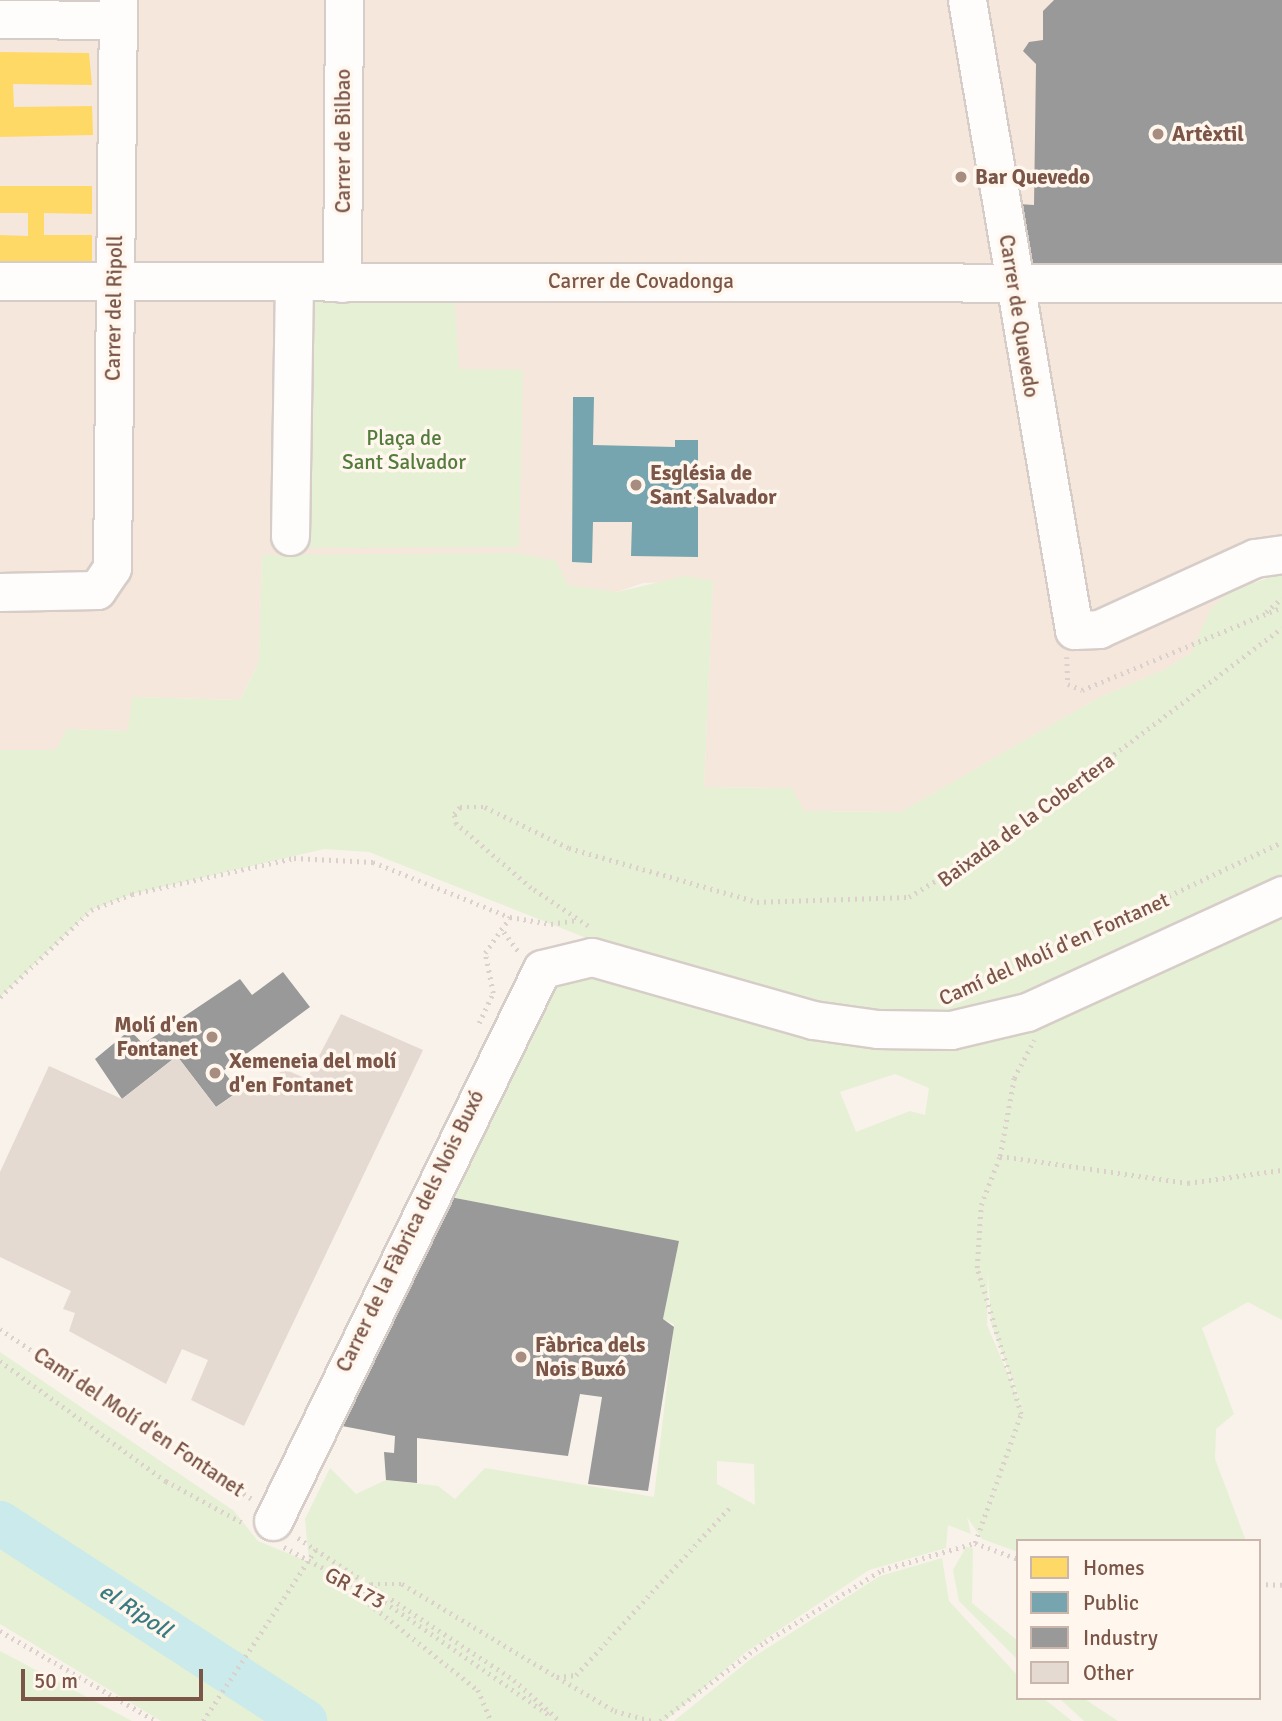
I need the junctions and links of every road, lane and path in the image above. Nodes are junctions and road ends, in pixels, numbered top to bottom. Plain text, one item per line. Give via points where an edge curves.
1 (344, 0) edge
2 (967, 0) edge
3 (118, 10) edge
4 (0, 19) edge
5 (114, 278) junction
6 (1013, 279) junction
7 (0, 281) edge
8 (294, 282) junction
9 (342, 282) junction
10 (1282, 283) edge
11 (290, 536) dead end
12 (1282, 554) edge
13 (0, 592) edge
14 (1282, 598) edge
15 (1282, 607) edge
16 (1263, 615) junction
17 (1282, 628) edge
18 (1074, 630) junction
19 (1282, 842) edge
20 (1282, 895) edge
21 (510, 917) junction
22 (575, 920) junction
23 (505, 932) dead end
24 (600, 932) dead end
25 (566, 959) joint
26 (0, 997) edge
27 (955, 997) dead end
28 (1026, 1032) dead end
29 (1000, 1156) junction
30 (1282, 1170) edge
31 (0, 1329) edge
32 (0, 1361) edge
33 (730, 1507) dead end
34 (269, 1531) junction
35 (975, 1543) junction
36 (1016, 1558) edge
37 (307, 1563) junction
38 (333, 1575) junction
39 (370, 1584) junction
40 (1261, 1584) edge
41 (1282, 1585) edge
42 (0, 1631) edge
43 (557, 1677) junction
44 (156, 1721) edge
45 (203, 1721) edge
46 (491, 1721) edge
47 (559, 1721) edge
48 (652, 1721) edge
49 (660, 1721) edge

1 - 9 street, Carrer de Bilbao
2 - 6 street, Carrer de Quevedo
3 - 4 street
3 - 5 street, Carrer del Ripoll
5 - 7 street, Carrer de Covadonga
5 - 8 street, Carrer de Covadonga
5 - 13 street, Carrer del Ripoll via 112,568 97,590
6 - 9 street, Carrer de Covadonga
6 - 10 street, Carrer de Covadonga
6 - 18 street, Carrer de Quevedo
8 - 9 street, Carrer de Covadonga
8 - 11 street
12 - 18 street via 1255,558 1099,629
14 - 16 path
15 - 16 path
16 - 18 path via 1072,691 1067,656
17 - 22 path, Baixada de la Cobertera via 991,847 909,897 785,905 733,898 569,848 485,807 460,807 454,814 464,832
19 - 27 path, Camí del Molí d'en Fontanet
20 - 25 street, Camí del Molí d'en Fontanet via 1027,1012 951,1030 877,1030 813,1020 635,967
21 - 22 path via 542,924
21 - 23 path
21 - 26 path via 373,862 293,858 132,894 91,910
22 - 24 path
25 - 34 street, Carrer de la Fàbrica dels Nois Buxó via 542,969 529,985
28 - 29 path via 1038,1033 1014,1078
29 - 30 path via 1188,1183
29 - 35 path via 981,1205 976,1268 1021,1414
31 - 34 path, Camí del Molí d'en Fontanet via 229,1477
32 - 34 path via 166,1481
33 - 43 path via 687,1547 587,1667
34 - 37 path
35 - 36 path
35 - 49 path via 882,1570 765,1642
37 - 38 path, GR 173
37 - 39 path via 316,1549
37 - 45 path, GR 173
38 - 46 path via 478,1690
38 - 47 path, GR 173 via 379,1598
39 - 43 path via 402,1584 436,1600
39 - 47 path via 514,1680
40 - 41 path
42 - 44 path
43 - 48 path via 615,1711

